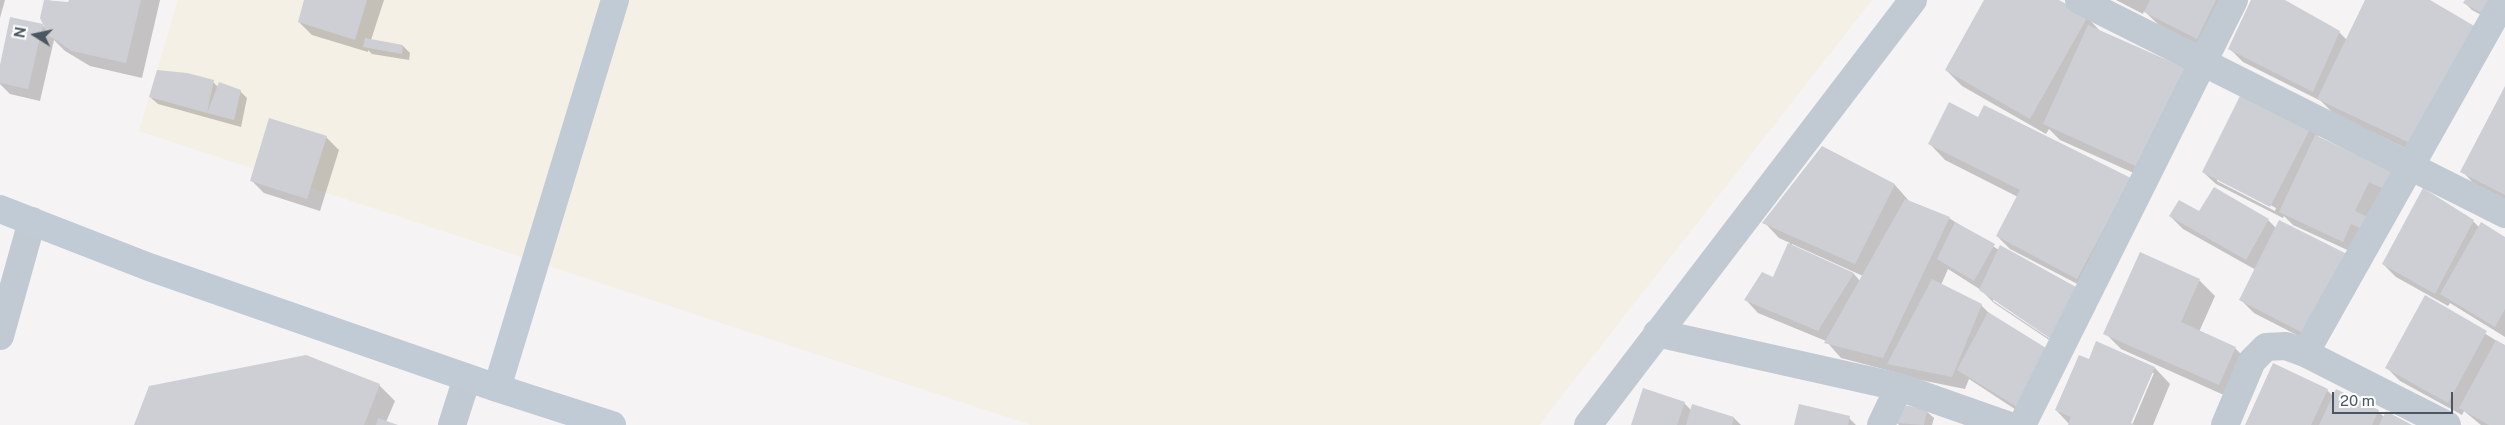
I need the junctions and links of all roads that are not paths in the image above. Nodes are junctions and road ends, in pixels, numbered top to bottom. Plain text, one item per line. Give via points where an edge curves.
1 (615, 0) edge
2 (1913, 0) edge
3 (2079, 0) edge
4 (2234, 0) edge
5 (2504, 0) edge
6 (2204, 63) junction
7 (2410, 167) junction
8 (0, 210) edge
9 (2505, 214) edge
10 (32, 221) junction
11 (1657, 333) junction
12 (0, 336) edge
13 (2305, 353) junction
14 (467, 378) junction
15 (1899, 387) junction
16 (496, 388) junction
17 (452, 425) edge
18 (612, 425) edge
19 (1588, 425) edge
20 (1881, 425) edge
21 (2007, 425) edge
22 (2022, 425) edge
23 (2225, 425) edge
24 (2447, 425) edge

1 - 16 street
2 - 11 street
3 - 6 street
4 - 6 street
5 - 7 street
6 - 7 street
6 - 22 street
7 - 9 street
7 - 13 street
8 - 10 street
10 - 12 street
10 - 14 street via 150,267
11 - 15 street
11 - 19 street
13 - 23 street via 2286,346 2266,347 2252,361
13 - 24 street
14 - 16 street
14 - 17 street
15 - 20 street
15 - 21 street
16 - 18 street

